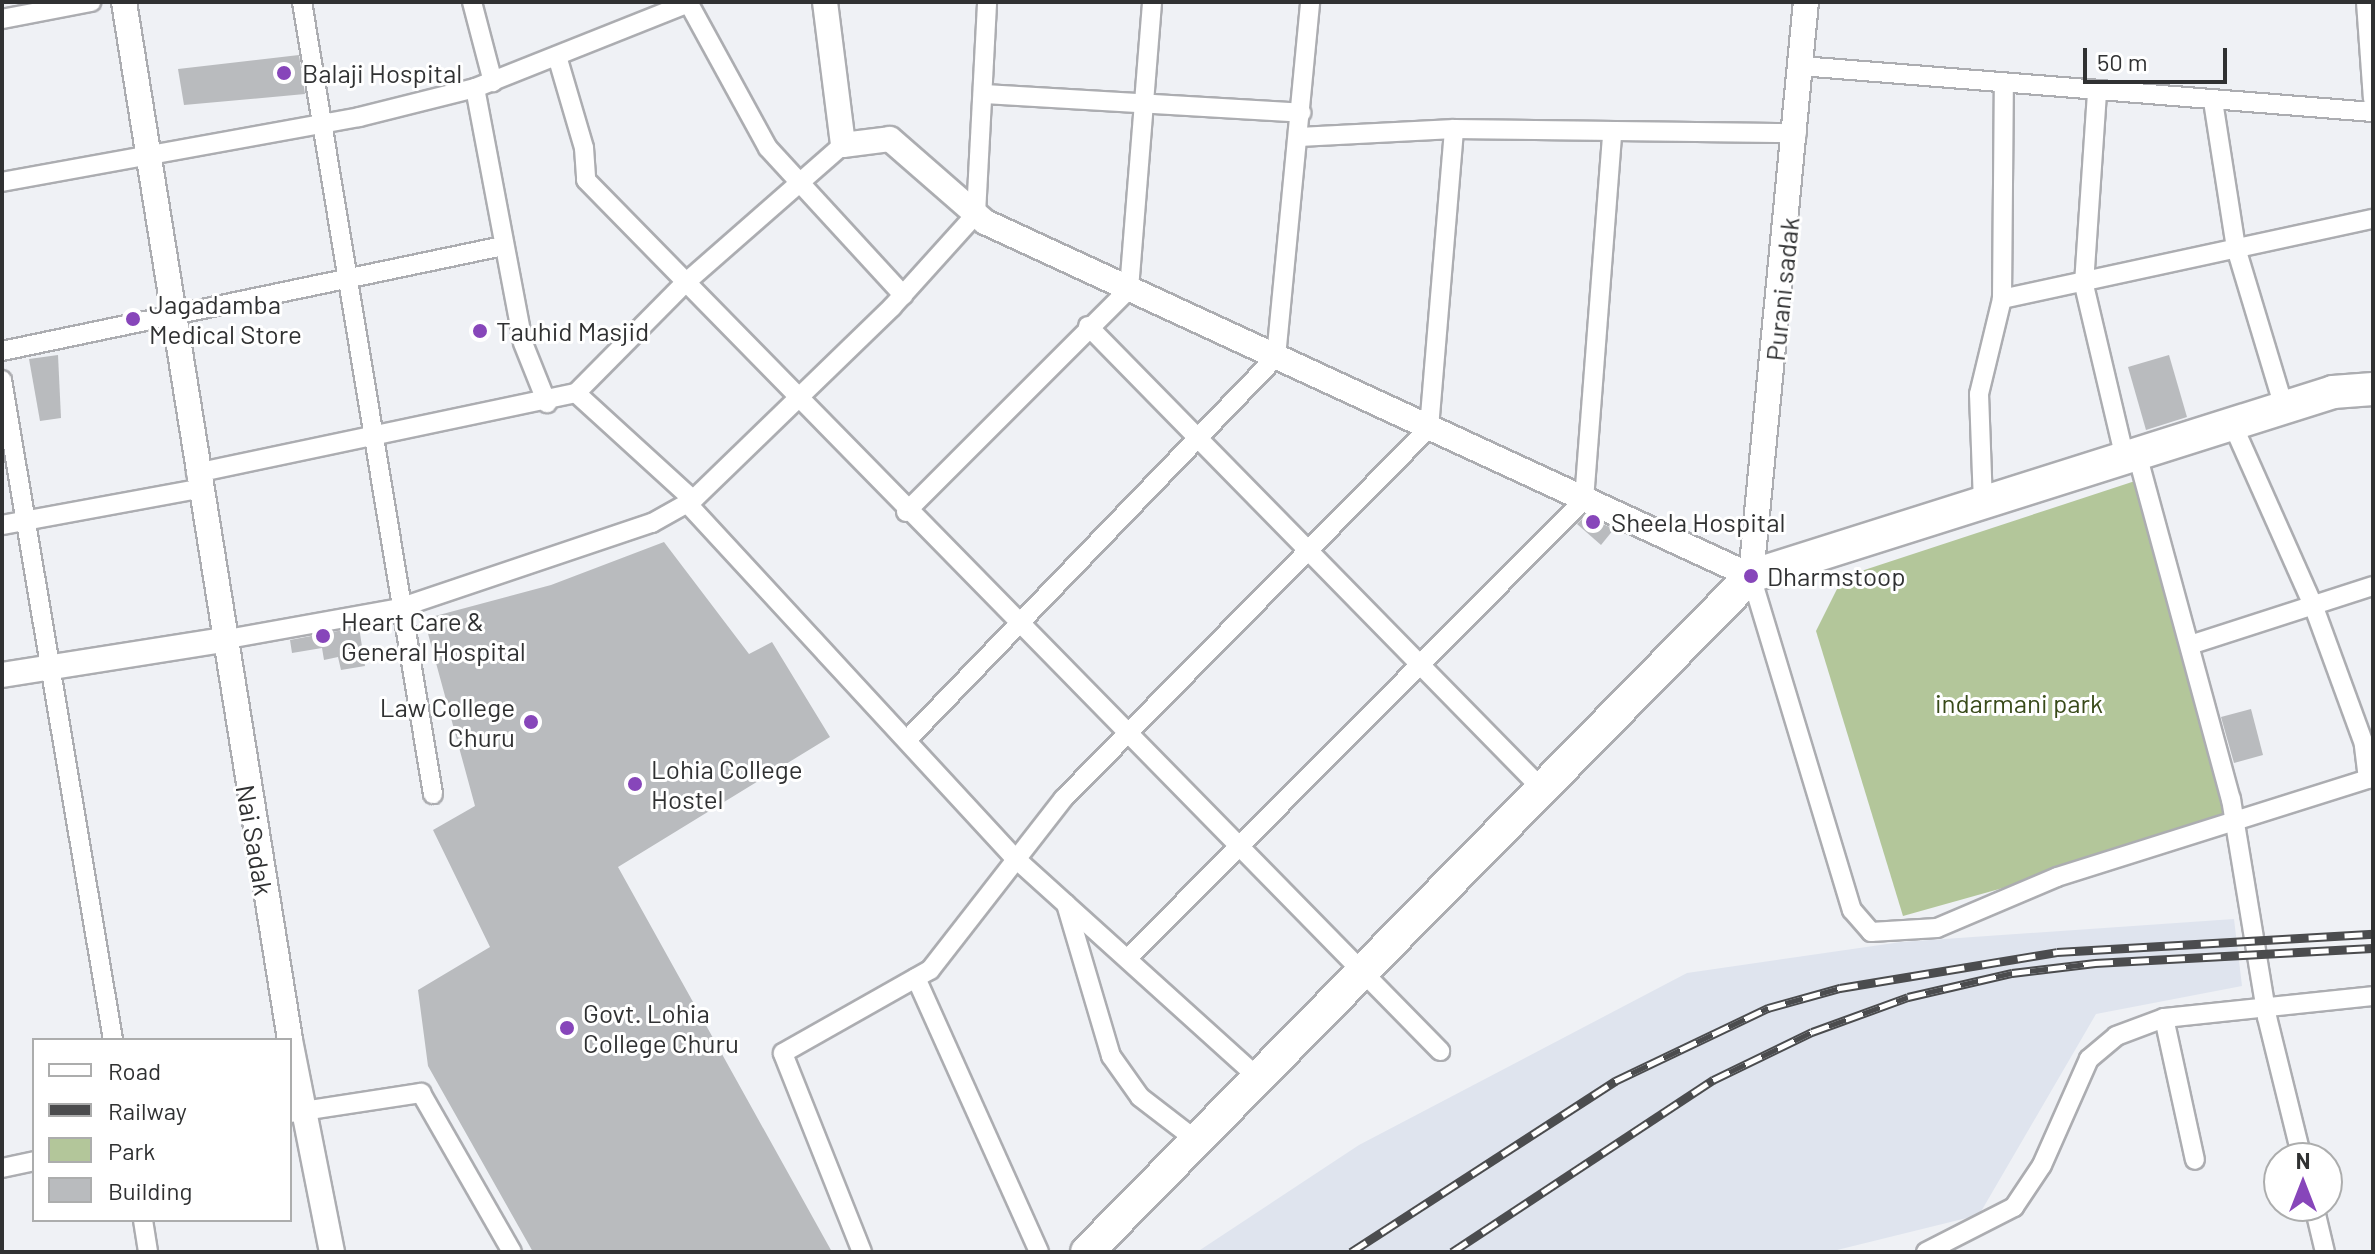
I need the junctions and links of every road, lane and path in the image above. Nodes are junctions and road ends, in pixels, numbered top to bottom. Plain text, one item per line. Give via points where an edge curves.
1 (91, 2) edge
2 (124, 2) edge
3 (302, 2) edge
4 (472, 2) edge
5 (825, 2) edge
6 (987, 2) edge
7 (1152, 2) edge
8 (1310, 2) edge
9 (1806, 2) edge
10 (2366, 2) edge
11 (689, 3) edge
12 (2, 19) edge
13 (557, 56) junction
14 (1801, 66) junction
15 (484, 85) junction
16 (2004, 85) junction
17 (2097, 93) junction
18 (985, 94) junction
19 (2373, 99) edge
20 (2213, 101) junction
21 (1145, 105) junction
22 (2373, 112) edge
23 (1301, 113) junction
24 (322, 124) junction
25 (1454, 129) junction
26 (1612, 132) junction
27 (1797, 133) junction
28 (1299, 137) junction
29 (843, 145) junction
30 (147, 156) junction
31 (802, 180) junction
32 (2, 182) edge
33 (976, 214) junction
34 (2373, 219) edge
35 (503, 246) junction
36 (2236, 248) junction
37 (352, 278) junction
38 (684, 284) junction
39 (2084, 285) junction
40 (1129, 289) junction
41 (903, 295) junction
42 (2002, 299) junction
43 (172, 317) junction
44 (1088, 326) junction
45 (2, 351) edge
46 (1276, 357) junction
47 (2, 380) edge
48 (2373, 389) edge
49 (576, 393) junction
50 (796, 401) junction
51 (547, 403) junction
52 (2284, 407) junction
53 (2232, 423) junction
54 (1429, 428) junction
55 (375, 436) junction
56 (1197, 437) junction
57 (2131, 456) junction
58 (197, 481) junction
59 (1584, 500) junction
60 (690, 502) junction
61 (1983, 503) junction
62 (906, 512) junction
63 (24, 521) junction
64 (2, 525) edge
65 (1310, 553) junction
66 (1751, 576) junction
67 (2373, 586) edge
68 (2313, 605) junction
69 (399, 608) junction
70 (1016, 623) junction
71 (222, 640) junction
72 (2190, 645) junction
73 (1420, 666) junction
74 (48, 668) junction
75 (2, 675) edge
76 (907, 740) junction
77 (1130, 740) junction
78 (1542, 789) junction
79 (433, 794) dead end
80 (2235, 821) junction
81 (1235, 848) junction
82 (1015, 858) junction
83 (1066, 904) junction
84 (1127, 959) junction
85 (1363, 974) junction
86 (916, 978) junction
87 (2373, 996) edge
88 (2264, 1003) junction
89 (2164, 1018) junction
90 (113, 1038) edge
91 (290, 1038) edge
92 (1440, 1051) dead end
93 (292, 1061) edge
94 (1261, 1080) junction
95 (297, 1112) edge
96 (2298, 1142) edge
97 (1200, 1143) junction
98 (2195, 1160) dead end
99 (32, 1161) edge
100 (2, 1168) edge
101 (143, 1222) edge
102 (2318, 1222) edge
103 (148, 1252) edge
104 (332, 1252) edge
105 (512, 1252) edge
106 (862, 1252) edge
107 (1039, 1252) edge
108 (1087, 1252) edge
109 (1926, 1252) edge
110 (2325, 1252) edge

1 - 12 street
2 - 30 main road, Nai Sadak
3 - 24 street
4 - 15 street
5 - 29 main road
6 - 18 street
7 - 21 street
8 - 23 street
9 - 14 main road, Purani sadak
10 - 19 street
11 - 13 street
11 - 31 street via 768,148
13 - 15 street
13 - 38 street via 584,148 586,180
14 - 16 street
14 - 27 main road, Purani sadak
15 - 24 street
15 - 35 street
16 - 17 street
16 - 42 street
17 - 20 street
17 - 39 street
18 - 21 street
18 - 33 street
20 - 22 street
20 - 36 street
21 - 23 street
21 - 40 street
23 - 28 street
24 - 30 street
24 - 37 street
25 - 26 street
25 - 28 street
25 - 54 street
26 - 27 street
26 - 59 street
27 - 66 main road, Purani sadak
28 - 46 street
29 - 31 street
29 - 33 main road via 890,139
30 - 32 street
30 - 43 main road, Nai Sadak
31 - 38 street
31 - 41 street
33 - 40 main road
33 - 41 street
34 - 36 street
35 - 37 street
35 - 51 street via 523,343
36 - 39 street
36 - 52 street
37 - 43 street
37 - 55 street
38 - 49 street
38 - 50 street
39 - 42 street
39 - 57 street
40 - 44 street
40 - 46 main road
41 - 50 street
42 - 61 street via 1979,394
43 - 45 street
43 - 58 main road, Nai Sadak
44 - 56 street
44 - 62 street
46 - 54 main road
46 - 56 street
47 - 63 street
48 - 52 highway
49 - 51 street
49 - 60 street
50 - 60 street
50 - 62 street
51 - 55 street
52 - 53 highway
53 - 57 highway
53 - 68 street
54 - 59 main road
54 - 65 street
55 - 58 street
55 - 69 street
56 - 65 street
56 - 70 street
57 - 61 highway
57 - 72 street
58 - 63 street
58 - 71 main road, Nai Sadak
59 - 66 main road
59 - 73 street
60 - 69 street via 652,523
60 - 76 street
61 - 66 highway
62 - 70 street
63 - 64 street
63 - 74 street
65 - 73 street
65 - 77 street
66 - 78 highway
66 - 80 street via 1852,910 1871,932 1937,928 2057,877
67 - 68 street
68 - 72 street
68 - 80 street via 2364,744 2368,779
69 - 71 street
69 - 79 street
70 - 76 street
70 - 77 street
71 - 74 main road
71 - 91 main road, Nai Sadak
72 - 80 street
73 - 78 street
73 - 81 street
74 - 75 main road
74 - 90 street
76 - 82 street
77 - 81 street
77 - 82 street via 1063,799
78 - 85 highway
80 - 88 street
81 - 84 street
81 - 85 street
82 - 83 street
82 - 86 street via 930,970
83 - 84 street
83 - 97 street via 1111,1056 1140,1097
84 - 94 street
85 - 92 street
85 - 94 highway
86 - 106 street via 783,1053
86 - 107 street
87 - 88 street
88 - 89 street
88 - 96 street
89 - 98 street
89 - 109 street via 2116,1036 2089,1059 2014,1207
93 - 95 main road, Nai Sadak
94 - 97 highway
95 - 104 main road, Nai Sadak
95 - 105 street via 421,1093
97 - 108 highway
99 - 100 street
101 - 103 street
102 - 110 street

